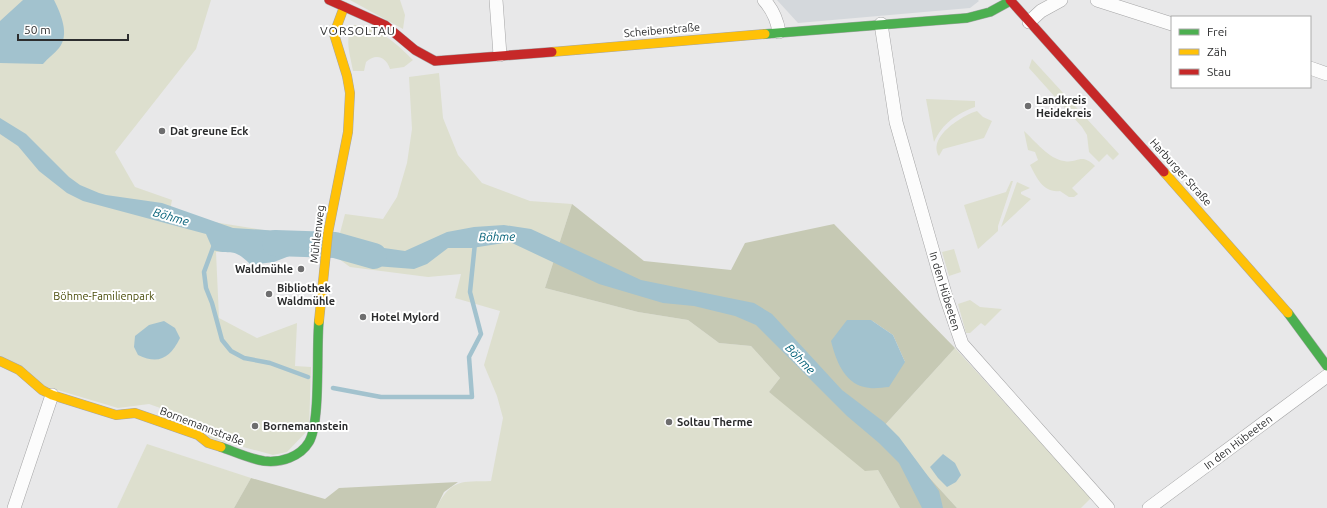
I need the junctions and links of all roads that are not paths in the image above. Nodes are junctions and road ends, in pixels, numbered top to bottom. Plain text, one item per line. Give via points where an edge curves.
1 (331, 0) edge
2 (496, 0) edge
3 (764, 0) edge
4 (1010, 0) edge
5 (1061, 0) edge
6 (1097, 0) edge
7 (344, 7) junction
8 (1029, 22) junction
9 (881, 24) junction
10 (1171, 24) edge
11 (779, 32) junction
12 (500, 55) junction
13 (1311, 68) edge
14 (1327, 74) edge
15 (0, 362) edge
16 (1327, 366) edge
17 (1322, 380) edge
18 (52, 395) junction
19 (264, 461) joint
20 (14, 508) edge
21 (1108, 508) edge
22 (1149, 508) edge

1 - 7 street, Scheibenstraße
2 - 12 street
3 - 11 street via 777,20
4 - 8 street, Harburger Straße
4 - 9 street, Scheibenstraße via 981,16
5 - 8 street via 1041,11
6 - 10 street
7 - 12 street, Scheibenstraße via 385,25 435,62
7 - 19 street, Mühlenweg via 336,25 335,41 347,76 350,109 345,155 334,196 328,233 318,333 315,425 309,442 293,457 282,461
8 - 16 street, Harburger Straße via 1256,274
9 - 11 street, Scheibenstraße
9 - 21 street, In den Hübeeten via 896,122 962,344
11 - 12 street, Scheibenstraße
13 - 14 street
15 - 18 street, Bornemannstraße via 18,370
17 - 22 street, In den Hübeeten
18 - 19 street, Bornemannstraße via 116,415 135,413 198,435 208,443
18 - 20 street

